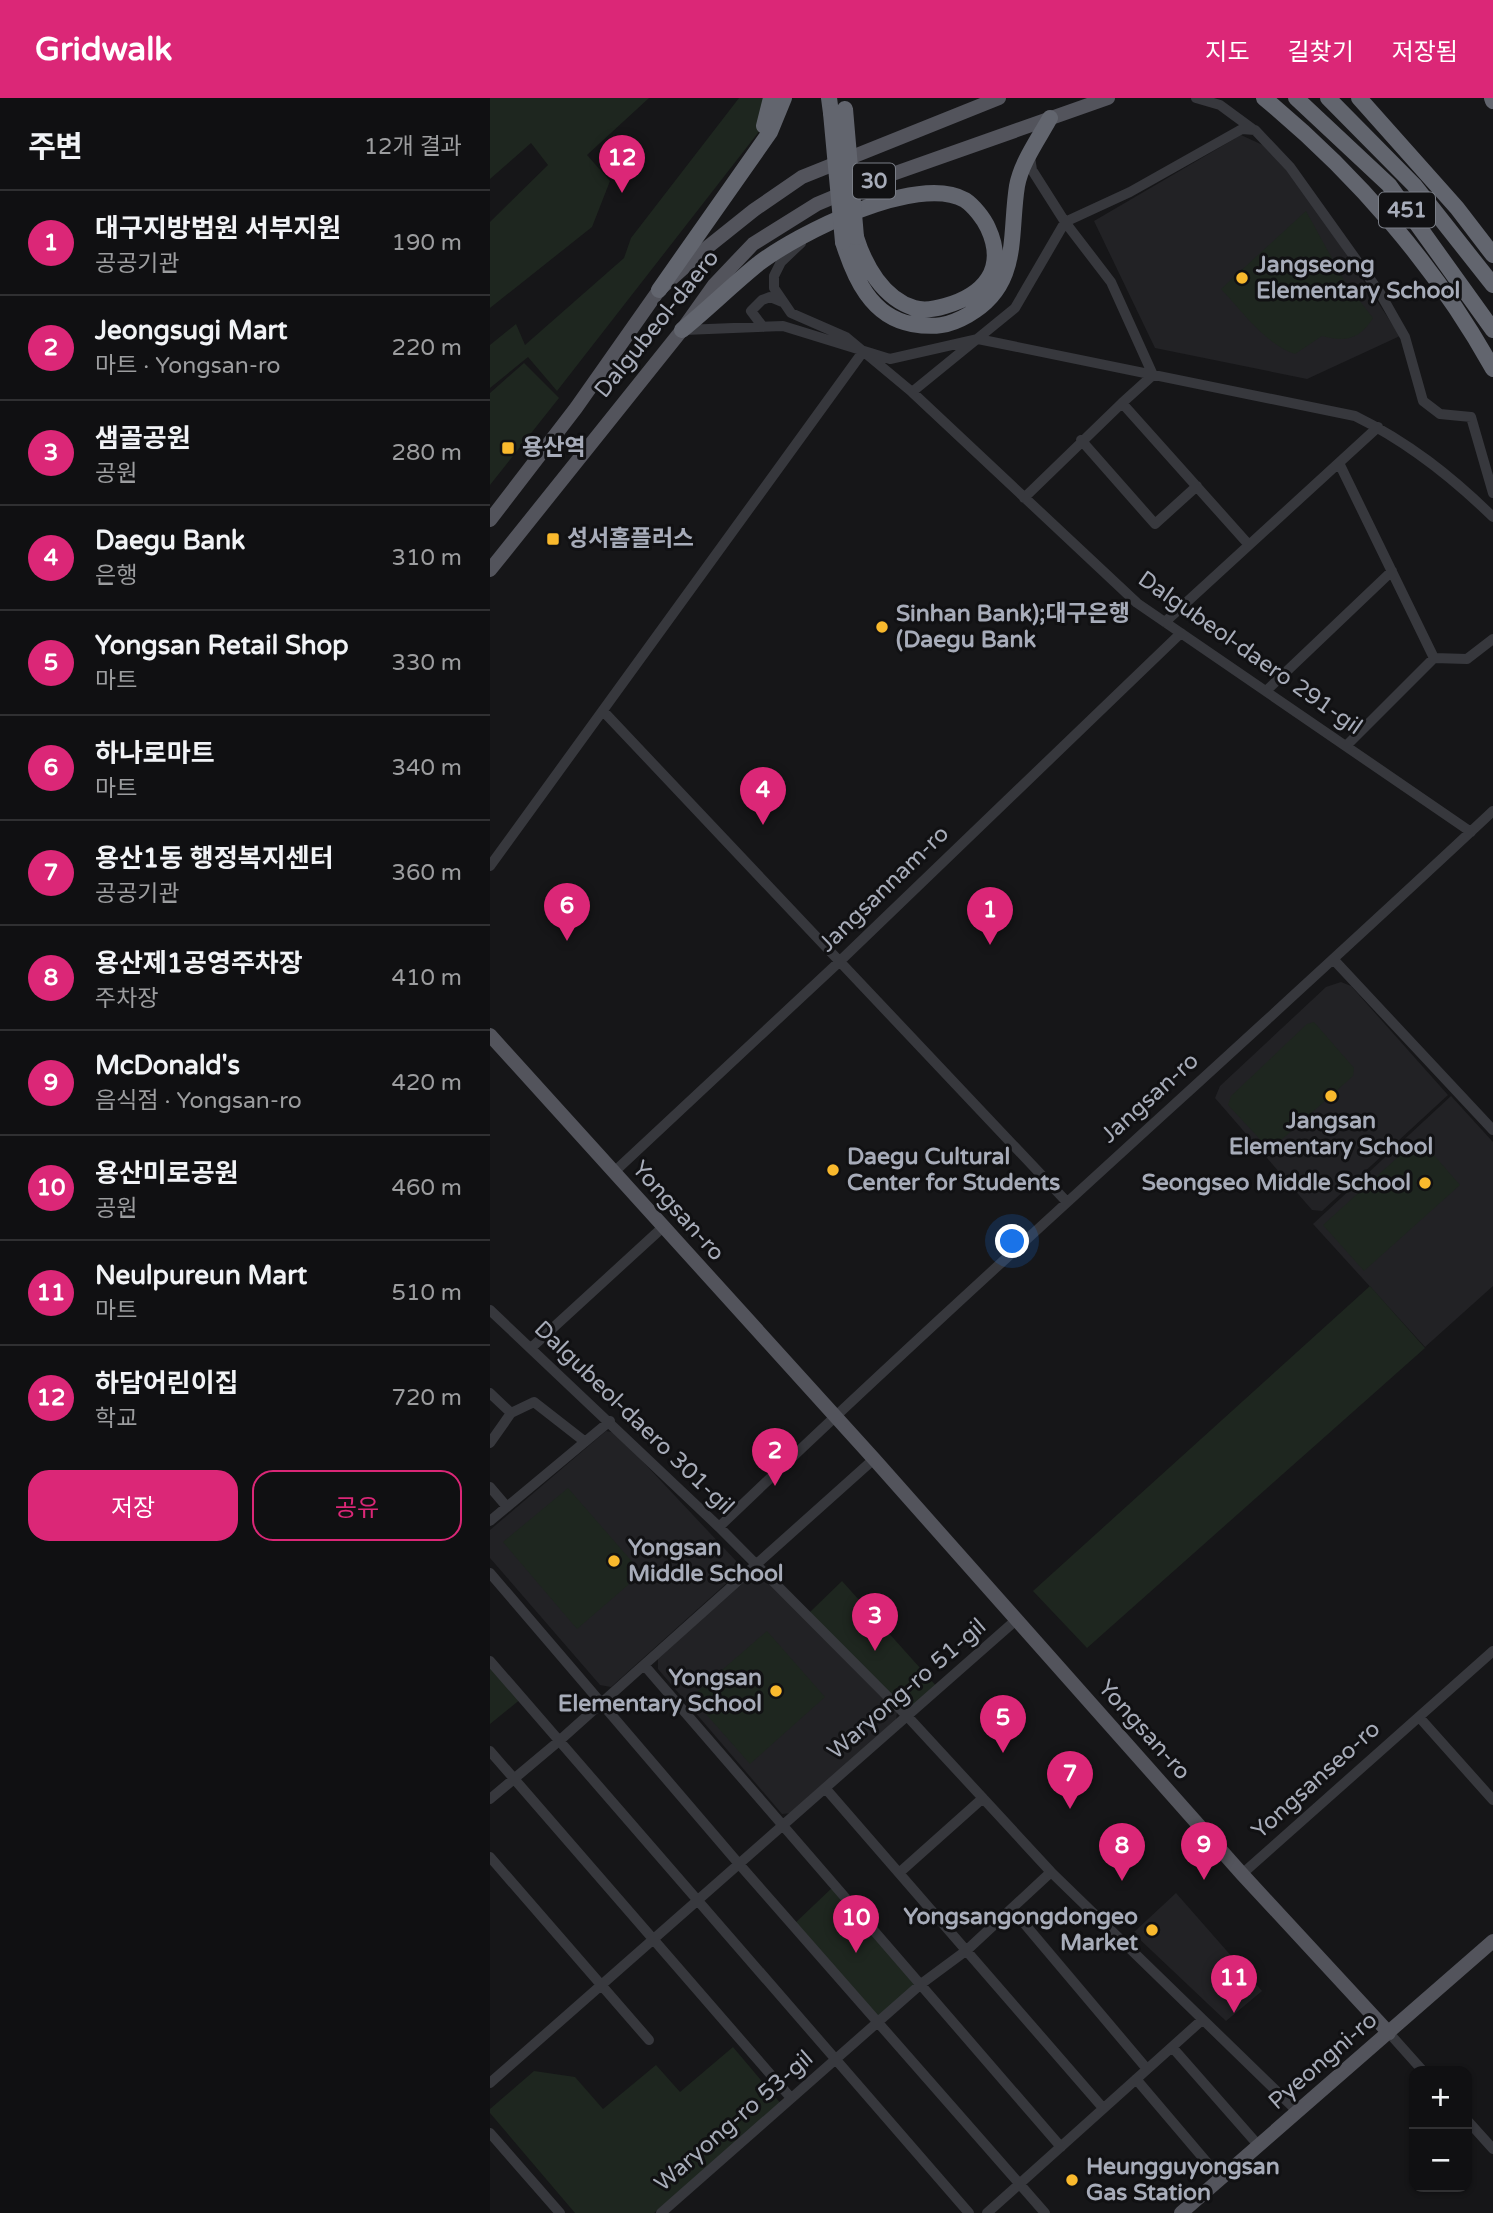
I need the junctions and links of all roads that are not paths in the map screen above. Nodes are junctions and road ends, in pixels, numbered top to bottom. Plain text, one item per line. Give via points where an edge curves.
1 (771, 98) edge
2 (784, 98) edge
3 (999, 98) edge
4 (1108, 98) edge
5 (1196, 98) edge
6 (1328, 98) edge
7 (1359, 98) edge
8 (1257, 100) edge
9 (1300, 102) edge
10 (838, 103) edge
11 (1050, 118) junction
12 (1255, 130) junction
13 (1030, 157) junction
14 (750, 158) junction
15 (1065, 222) junction
16 (821, 227) junction
17 (850, 239) junction
18 (1406, 240) junction
19 (1493, 255) edge
20 (1493, 285) edge
21 (659, 290) junction
22 (782, 302) junction
23 (763, 327) junction
24 (682, 330) junction
25 (1493, 330) edge
26 (978, 339) junction
27 (862, 353) junction
28 (1489, 363) edge
29 (1153, 375) junction
30 (1493, 378) edge
31 (912, 392) junction
32 (1122, 403) junction
33 (1378, 427) junction
34 (1081, 440) junction
35 (1339, 463) junction
36 (1197, 486) junction
37 (1493, 493) edge
38 (1024, 498) junction
39 (1493, 517) edge
40 (490, 520) edge
41 (1249, 545) junction
42 (490, 570) edge
43 (1392, 571) junction
44 (1165, 622) junction
45 (1181, 633) junction
46 (1493, 639) edge
47 (1434, 658) junction
48 (1266, 691) junction
49 (604, 712) junction
50 (1346, 746) junction
51 (1493, 811) edge
52 (1471, 832) junction
53 (490, 866) edge
54 (1334, 960) junction
55 (839, 962) junction
56 (490, 1035) edge
57 (1493, 1130) edge
58 (613, 1173) junction
59 (1066, 1201) junction
60 (662, 1228) junction
61 (490, 1310) edge
62 (531, 1348) junction
63 (490, 1393) edge
64 (511, 1413) junction
65 (835, 1416) junction
66 (610, 1421) junction
67 (584, 1441) junction
68 (490, 1443) edge
69 (874, 1459) junction
70 (490, 1487) edge
71 (507, 1507) junction
72 (490, 1521) edge
73 (719, 1527) junction
74 (756, 1565) junction
75 (490, 1573) edge
76 (1016, 1620) junction
77 (1493, 1651) edge
78 (490, 1661) edge
79 (644, 1665) junction
80 (600, 1704) junction
81 (908, 1717) junction
82 (1419, 1717) junction
83 (559, 1741) junction
84 (490, 1751) edge
85 (514, 1778) junction
86 (826, 1788) junction
87 (983, 1798) junction
88 (490, 1799) edge
89 (1493, 1800) edge
90 (782, 1826) junction
91 (490, 1857) edge
92 (739, 1864) junction
93 (1051, 1872) junction
94 (899, 1873) junction
95 (1242, 1874) junction
96 (696, 1901) junction
97 (1012, 1909) junction
98 (652, 1939) junction
99 (1493, 1941) edge
100 (967, 1950) junction
101 (921, 1984) junction
102 (601, 1986) junction
103 (1202, 2020) junction
104 (878, 2022) junction
105 (1389, 2033) junction
106 (649, 2040) dead end
107 (1172, 2047) junction
108 (835, 2060) junction
109 (1419, 2066) edge
110 (1147, 2069) junction
111 (1136, 2079) junction
112 (490, 2082) edge
113 (792, 2098) junction
114 (1103, 2108) junction
115 (1298, 2112) junction
116 (1472, 2126) edge
117 (490, 2133) edge
118 (1259, 2146) junction
119 (1061, 2147) junction
120 (1493, 2149) edge
121 (1221, 2179) junction
122 (1019, 2184) junction
123 (561, 2213) edge
124 (662, 2213) edge
125 (969, 2213) edge
126 (987, 2213) edge
127 (1045, 2213) edge
128 (1181, 2213) edge

1 - 14 highway
2 - 14 highway via 770,132
3 - 21 main road, Dalgubeol-daero / 30 via 802,177 754,210
4 - 11 main road, Dalgubeol-daero / 30
5 - 12 street via 1220,105
6 - 20 highway, 451 via 1414,185
7 - 19 highway
8 - 18 highway via 1359,202
8 - 18 highway via 1282,112
9 - 25 highway, 451 via 1389,185
10 - 17 highway, bridge
11 - 13 highway
11 - 24 main road, Dalgubeol-daero / 30 via 817,204 753,244 713,285
12 - 15 street via 1242,129 1130,192
12 - 37 street via 1290,167 1380,293 1405,337 1423,401 1440,414 1471,418
13 - 15 street via 1032,170
13 - 17 highway via 1017,184 1009,263 997,291 981,308 951,325 908,323 879,308 854,277
14 - 21 highway
15 - 26 street via 1014,308
15 - 29 street via 1111,282
16 - 17 highway via 891,201 933,193 964,200 984,219 996,244 996,262 985,285 967,300 933,310 915,308 894,297 876,278
16 - 22 street via 780,262 774,288
16 - 24 highway via 758,264
18 - 28 highway
21 - 40 main road, Dalgubeol-daero / 30
22 - 23 street via 770,297 755,305 753,317
22 - 27 street, Dalgubeol-daero 291-gil via 790,313 846,337
23 - 24 street
23 - 27 street via 783,326
24 - 42 main road, Dalgubeol-daero / 30
26 - 27 street via 890,359
26 - 29 street
26 - 31 street
27 - 31 street, Dalgubeol-daero 291-gil
27 - 49 street
28 - 30 highway
29 - 32 street
29 - 33 street via 1355,416
31 - 38 street, Dalgubeol-daero 291-gil
32 - 34 street
32 - 36 street
33 - 35 street
33 - 39 street via 1452,477
34 - 36 street via 1155,524
34 - 38 street
35 - 41 street
35 - 43 street
36 - 41 street
38 - 44 street, Dalgubeol-daero 291-gil via 1137,603
41 - 44 street
43 - 47 street
43 - 48 street
44 - 45 street, Dalgubeol-daero 291-gil
45 - 48 street, Dalgubeol-daero 291-gil
45 - 55 street, Jangsannam-ro
46 - 47 street via 1467,659
47 - 50 street
48 - 50 street, Dalgubeol-daero 291-gil
49 - 53 street
49 - 55 street
50 - 52 street, Dalgubeol-daero 291-gil
51 - 52 street, Jangsan-ro
52 - 54 street, Jangsan-ro
54 - 57 street
54 - 59 street, Jangsan-ro
55 - 58 street, Jangsannam-ro
55 - 59 street
56 - 58 main road, Yongsan-ro
58 - 60 main road, Yongsan-ro
59 - 65 street, Jangsan-ro
60 - 62 street
60 - 65 main road, Yongsan-ro
61 - 62 street, Dalgubeol-daero 301-gil
62 - 66 street, Dalgubeol-daero 301-gil
63 - 64 street
64 - 67 street via 534,1402
64 - 68 street
65 - 69 main road, Yongsan-ro
65 - 73 street
66 - 67 street
66 - 73 street, Dalgubeol-daero 301-gil
67 - 71 street
69 - 74 street
69 - 76 main road, Yongsan-ro
70 - 71 street
71 - 72 street
73 - 74 street, Dalgubeol-daero 301-gil
74 - 79 street
74 - 81 street, Dalgubeol-daero 301-gil
75 - 80 street
76 - 81 street, Waryong-ro 51-gil
76 - 95 main road, Yongsan-ro
77 - 82 street, Yongsanseo-ro
78 - 83 street
79 - 80 street
79 - 90 street
80 - 83 street
80 - 92 street
81 - 86 street, Waryong-ro 51-gil
81 - 87 street, Dalgubeol-daero 301-gil
82 - 89 street
82 - 95 street, Yongsanseo-ro
83 - 85 street
83 - 96 street
84 - 85 street
85 - 88 street
85 - 98 street
86 - 90 street, Waryong-ro 51-gil
86 - 94 street, Waryong-ro 51-gil
87 - 93 street, Dalgubeol-daero 301-gil
87 - 94 street
90 - 92 street, Waryong-ro 51-gil
90 - 101 street
91 - 102 street
92 - 96 street, Waryong-ro 51-gil
92 - 104 street
93 - 97 street, Waryong-ro 53-gil
93 - 103 street, Dalgubeol-daero 301-gil
94 - 100 street, Waryong-ro 51-gil
95 - 105 main road, Yongsan-ro
96 - 98 street, Waryong-ro 51-gil
96 - 108 street
97 - 100 street, Waryong-ro 53-gil
97 - 110 street
98 - 102 street, Waryong-ro 51-gil
98 - 113 street
99 - 105 main road, Pyeongni-ro
100 - 101 street, Waryong-ro 53-gil
100 - 114 street
101 - 104 street, Waryong-ro 53-gil
101 - 119 street
102 - 106 street
102 - 112 street, Waryong-ro 51-gil
103 - 107 street
103 - 115 street, Dalgubeol-daero 301-gil
104 - 108 street, Waryong-ro 53-gil
104 - 122 street
105 - 109 street, Yongsan-ro
105 - 115 main road, Pyeongni-ro
107 - 110 street
107 - 118 street
108 - 113 street, Waryong-ro 53-gil
108 - 125 street, Waryong-ro 53-gil
110 - 111 street
111 - 114 street
111 - 121 street
113 - 124 street, Waryong-ro 53-gil
114 - 119 street
115 - 118 main road, Pyeongni-ro
116 - 120 street
117 - 123 street
118 - 121 main road, Pyeongni-ro
119 - 122 street
121 - 128 main road, Pyeongni-ro
122 - 126 street
122 - 127 street

